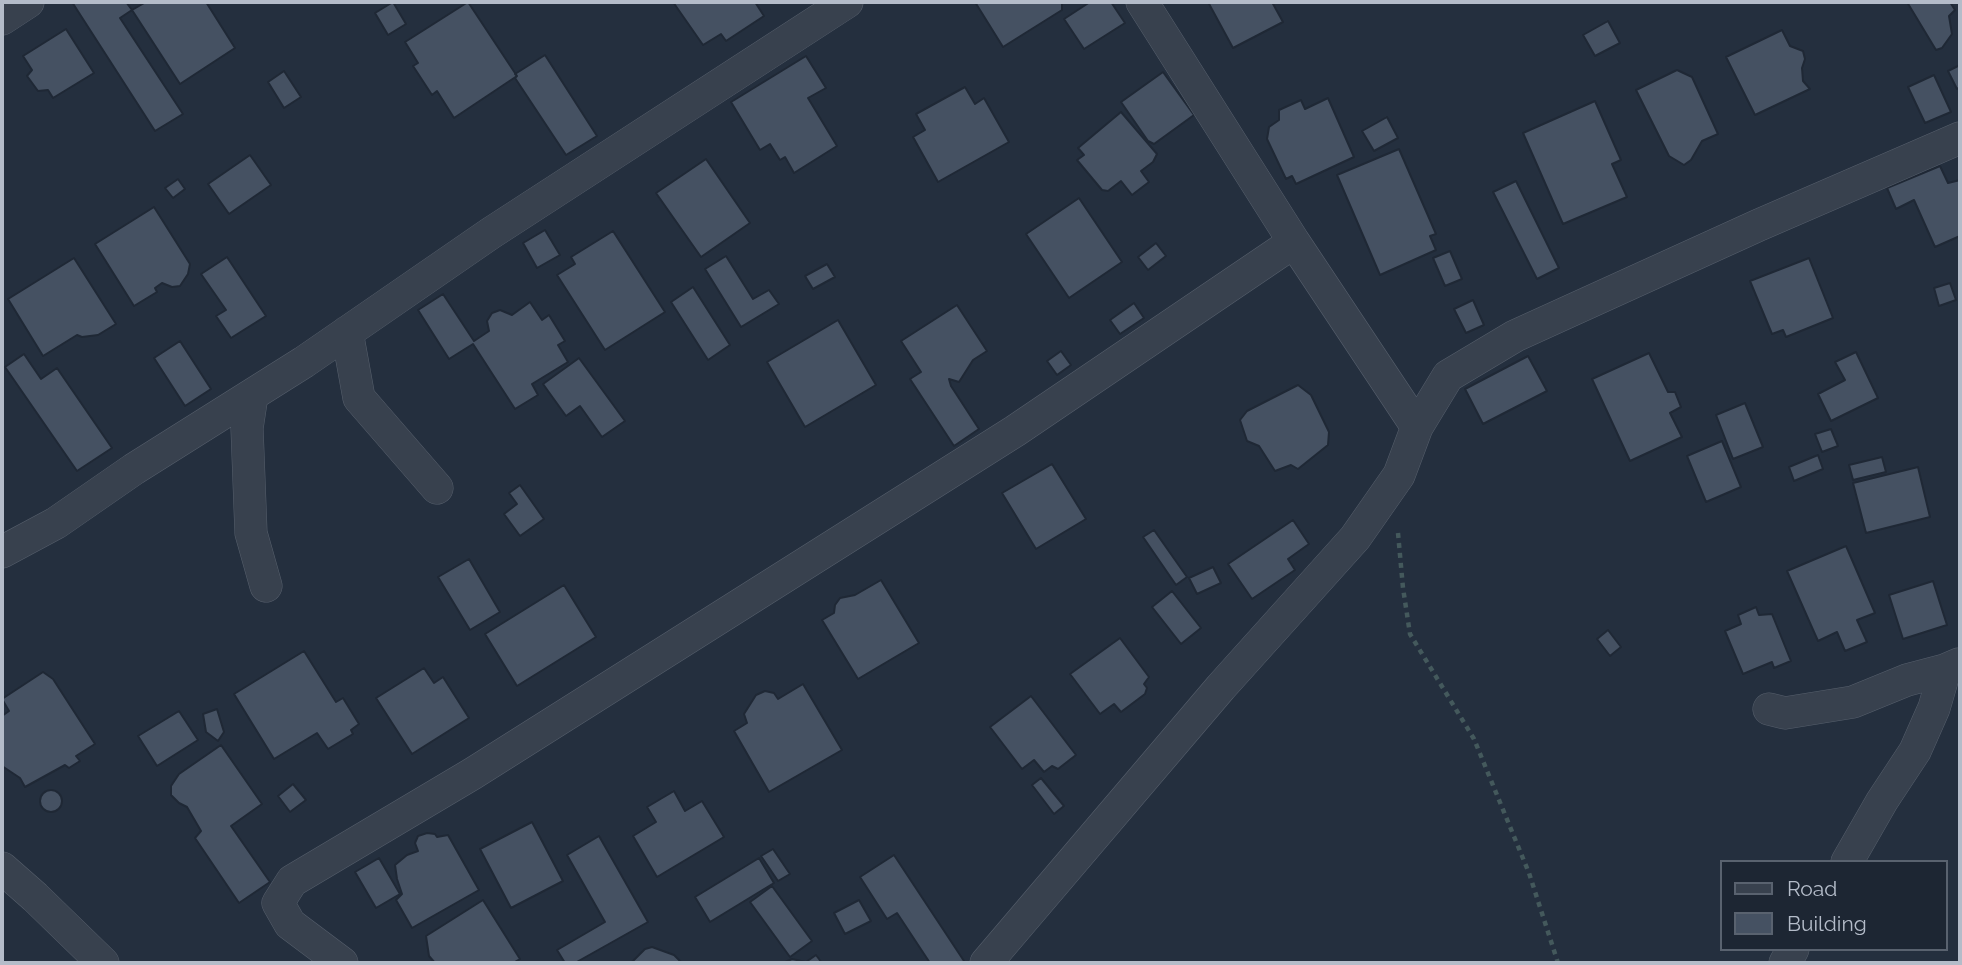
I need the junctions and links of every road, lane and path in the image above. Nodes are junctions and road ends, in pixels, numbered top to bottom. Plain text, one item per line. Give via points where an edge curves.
1 (28, 2) edge
2 (847, 2) edge
3 (1142, 2) edge
4 (2, 19) edge
5 (1960, 138) edge
6 (1294, 242) junction
7 (347, 332) junction
8 (253, 395) junction
9 (1416, 427) junction
10 (1395, 481) junction
11 (437, 488) dead end
12 (2, 552) edge
13 (266, 586) dead end
14 (1953, 667) edge
15 (1769, 709) dead end
16 (1848, 860) edge
17 (2, 868) edge
18 (103, 963) edge
19 (342, 963) edge
20 (986, 963) edge
21 (1558, 963) edge

1 - 4 street
2 - 7 street
3 - 6 street
5 - 9 street via 1515,336 1448,376
6 - 9 street
6 - 19 street via 1015,431 472,774 292,881 278,903 290,924
7 - 8 street
7 - 11 street via 359,398
8 - 12 street via 56,523
8 - 13 street via 247,428 251,533
9 - 10 street
10 - 20 street via 1355,538
10 - 21 path via 1410,634 1474,739 1530,873
14 - 15 street via 1853,702 1785,713
14 - 16 street via 1915,751
17 - 18 street

